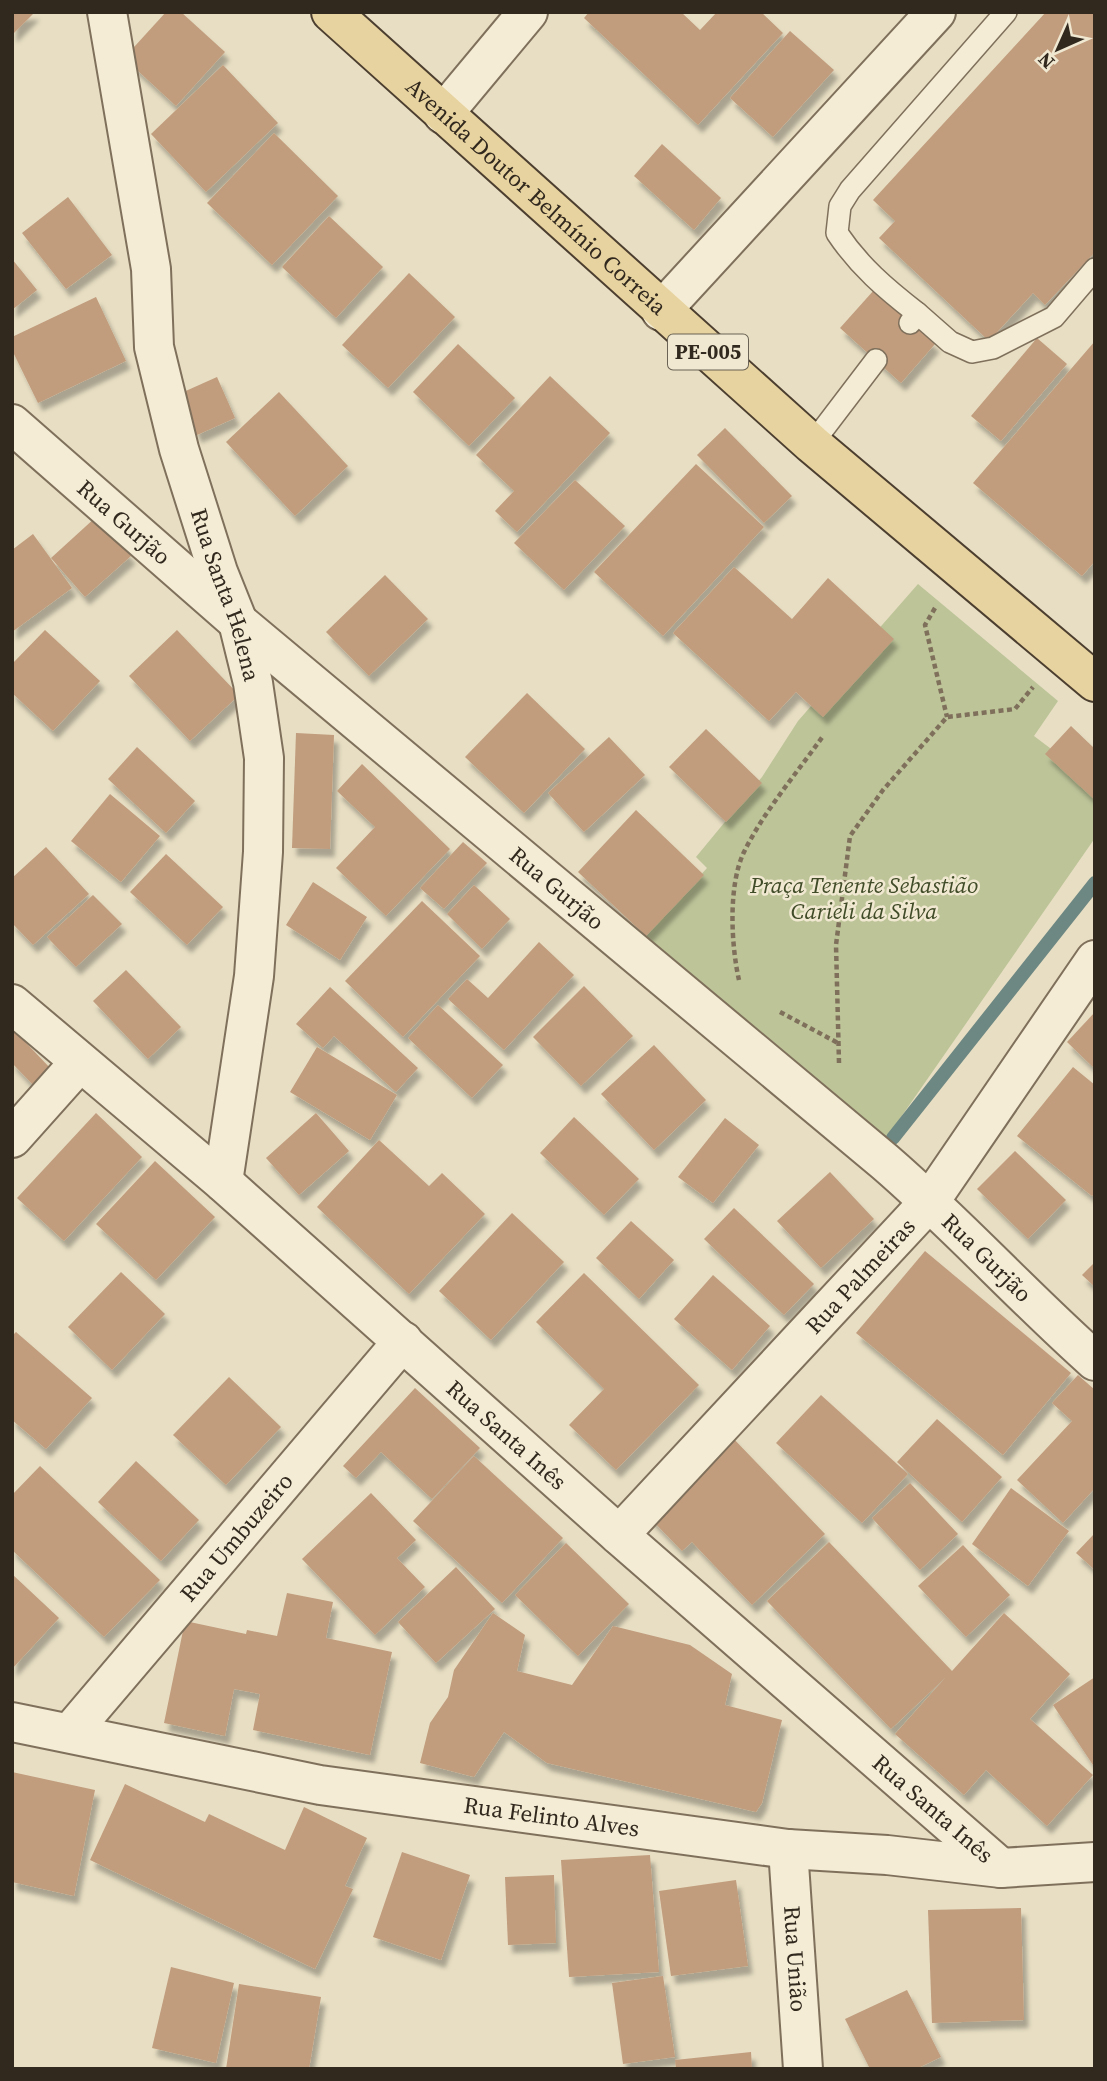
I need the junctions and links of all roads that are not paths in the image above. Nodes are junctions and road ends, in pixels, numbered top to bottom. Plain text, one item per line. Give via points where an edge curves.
1 (107, 12) edge
2 (331, 12) edge
3 (528, 12) edge
4 (936, 12) edge
5 (1006, 12) edge
6 (443, 114) junction
7 (1095, 269) edge
8 (661, 311) junction
9 (876, 360) dead end
10 (12, 424) edge
11 (812, 444) junction
12 (238, 622) junction
13 (1095, 682) edge
14 (1095, 960) edge
15 (12, 1004) edge
16 (79, 1063) junction
17 (12, 1138) edge
18 (223, 1182) junction
19 (930, 1201) junction
20 (403, 1341) junction
21 (1095, 1361) edge
22 (619, 1535) junction
23 (12, 1722) edge
24 (70, 1733) junction
25 (788, 1849) junction
26 (1095, 1862) edge
27 (1001, 1868) junction
28 (803, 2069) edge

1 - 12 street, Rua Santa Helena via 152,269 154,347 179,449
2 - 6 main road, Avenida Doutor Belmínio Correia / PE-005
3 - 6 street
4 - 8 street
5 - 7 lane via 850,190 840,206 837,233 851,255 914,318 972,352 993,348 1054,317
6 - 8 main road, Avenida Doutor Belmínio Correia / PE-005
8 - 11 main road, Avenida Doutor Belmínio Correia / PE-005
9 - 11 lane
10 - 12 street, Rua Gurjão
11 - 13 main road, Avenida Doutor Belmínio Correia / PE-005
12 - 18 street, Rua Santa Helena via 264,758 263,852 254,976
12 - 19 street, Rua Gurjão
14 - 19 street, Rua Palmeiras
15 - 16 street, Rua Santa Inês
16 - 17 street
16 - 18 street, Rua Santa Inês
18 - 20 street, Rua Santa Inês
19 - 21 street, Rua Gurjão via 1031,1304
19 - 22 street, Rua Palmeiras
20 - 22 street, Rua Santa Inês
20 - 24 street, Rua Umbuzeiro
22 - 27 street, Rua Santa Inês
23 - 24 street, Rua Felinto Alves
24 - 25 street, Rua Felinto Alves via 320,1785
25 - 27 street, Rua Felinto Alves
25 - 28 street, Rua União
26 - 27 street, Rua Felinto Alves

